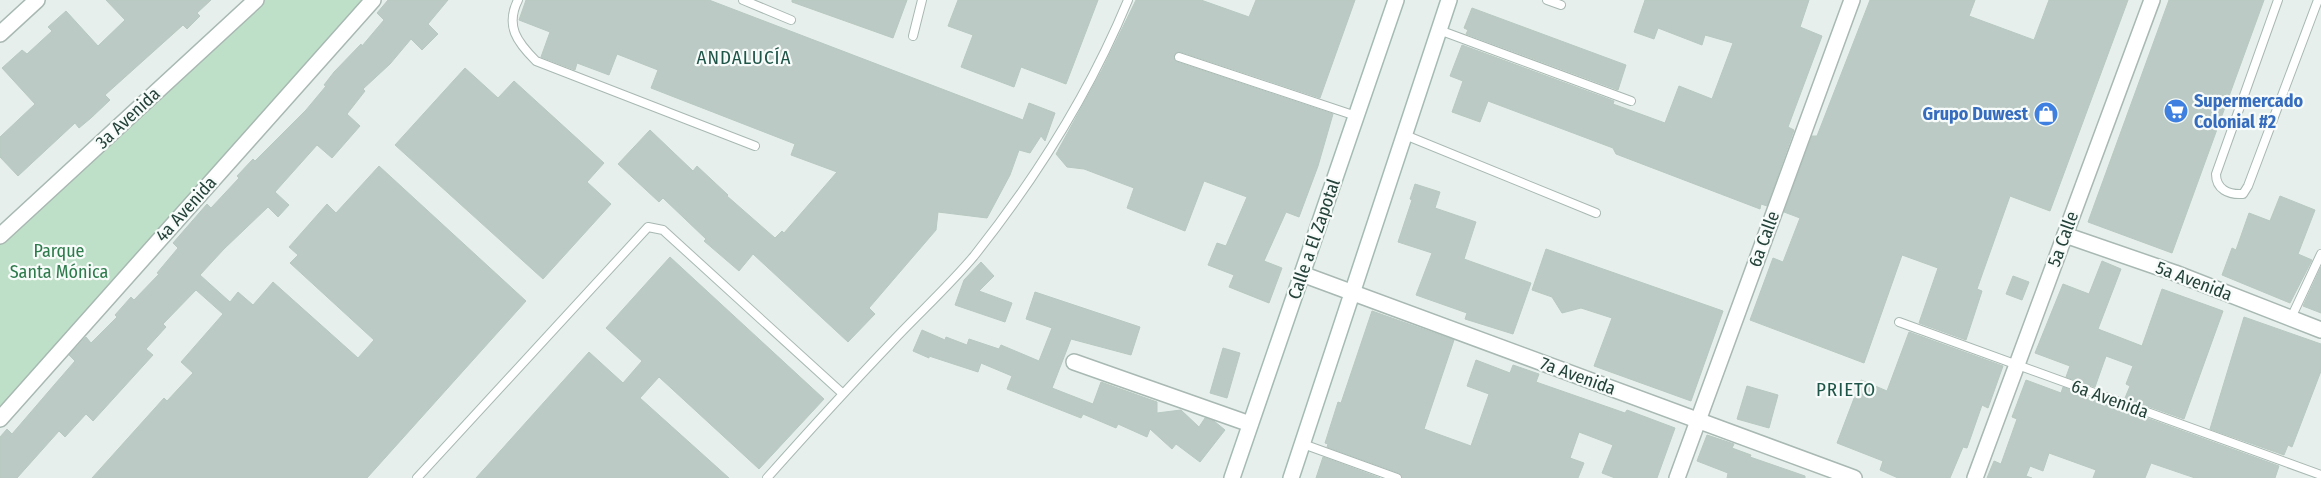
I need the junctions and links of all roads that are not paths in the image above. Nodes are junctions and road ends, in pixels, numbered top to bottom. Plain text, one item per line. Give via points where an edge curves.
1 (37, 0) edge
2 (256, 0) edge
3 (373, 0) edge
4 (518, 0) edge
5 (743, 0) edge
6 (922, 0) edge
7 (1128, 0) edge
8 (1396, 0) edge
9 (1449, 0) edge
10 (1547, 0) edge
11 (1852, 0) edge
12 (2152, 0) edge
13 (2278, 0) edge
14 (2318, 0) edge
15 (1561, 5) dead end
16 (791, 20) dead end
17 (1440, 30) junction
18 (0, 34) edge
19 (913, 36) dead end
20 (1179, 57) dead end
21 (1631, 101) dead end
22 (1356, 116) junction
23 (1405, 135) junction
24 (755, 146) dead end
25 (1596, 213) dead end
26 (2065, 235) junction
27 (0, 236) edge
28 (2321, 254) edge
29 (1302, 274) junction
30 (1353, 293) junction
31 (2291, 318) junction
32 (1898, 322) dead end
33 (2321, 330) edge
34 (1074, 362) dead end
35 (2016, 366) junction
36 (842, 393) junction
37 (0, 419) edge
38 (1698, 420) junction
39 (1250, 424) junction
40 (1303, 444) junction
41 (2321, 475) edge
42 (417, 478) edge
43 (767, 478) edge
44 (1232, 478) edge
45 (1291, 478) edge
46 (1397, 478) edge
47 (1677, 478) edge
48 (1854, 478) edge
49 (1975, 478) edge

1 - 18 street
2 - 27 street, 3a Avenida
3 - 37 street, 4a Avenida
4 - 24 lane via 511,21 521,44 536,61
5 - 16 lane
6 - 19 lane
7 - 36 lane via 1086,89 1033,176 973,257
8 - 22 street, Calle a El Zapotal
9 - 17 street
10 - 15 lane
11 - 38 street, 6a Calle
12 - 26 street, 5a Calle
13 - 14 lane via 2216,174 2222,190 2236,194 2243,194 2248,186
17 - 21 lane
17 - 23 street
20 - 22 lane
22 - 29 street, Calle a El Zapotal
23 - 25 lane
23 - 30 street
26 - 31 street, 5a Avenida
26 - 35 street, 5a Calle
28 - 31 lane
29 - 30 street, 7a Avenida
29 - 39 street, Calle a El Zapotal
30 - 38 street, 7a Avenida
30 - 40 street
31 - 33 street, 5a Avenida
32 - 35 lane, 6a Avenida
34 - 39 street
35 - 41 lane, 6a Avenida
35 - 49 street, 5a Calle
36 - 42 lane via 663,230 648,227
36 - 43 lane
38 - 47 street, 6a Calle
38 - 48 street, 7a Avenida
39 - 44 street, Calle a El Zapotal
40 - 45 street
40 - 46 lane

